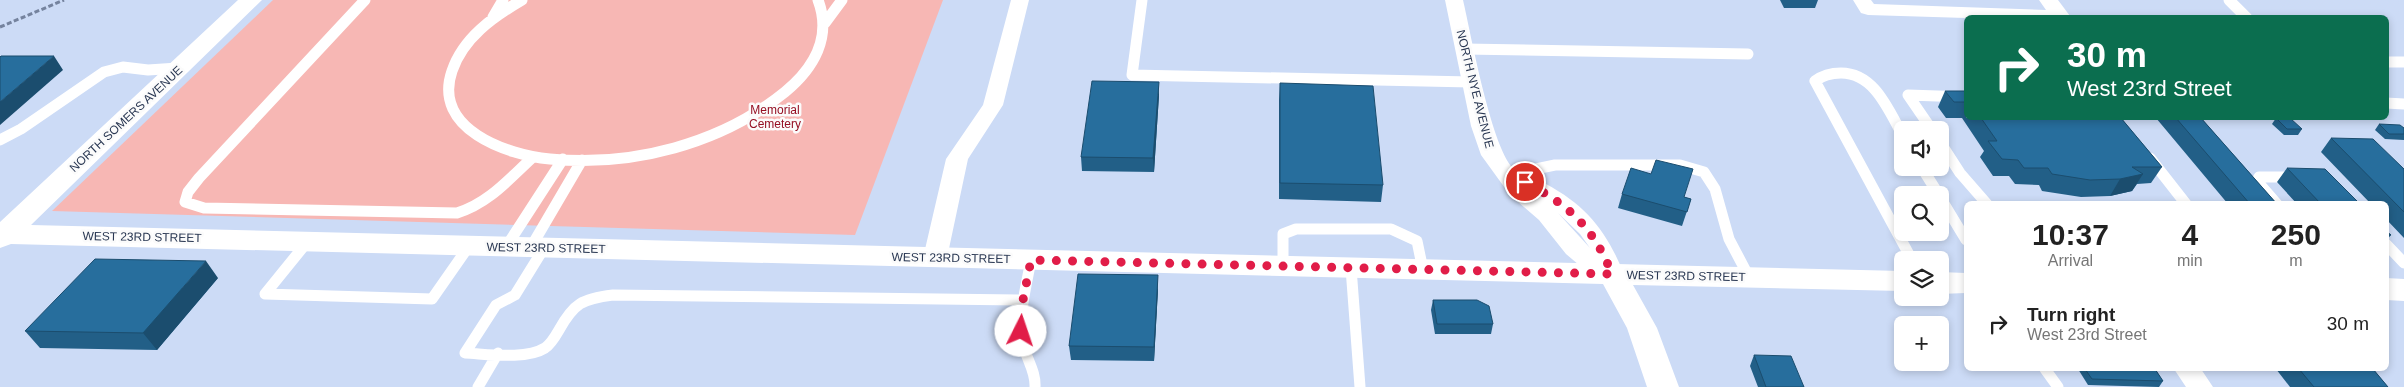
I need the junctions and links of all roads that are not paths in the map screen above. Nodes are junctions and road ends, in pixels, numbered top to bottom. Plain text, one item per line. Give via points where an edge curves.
1 (251, 0) edge
2 (365, 0) edge
3 (503, 0) edge
4 (522, 0) edge
5 (818, 0) edge
6 (842, 0) edge
7 (1020, 0) edge
8 (1142, 0) edge
9 (1454, 0) edge
10 (1862, 0) edge
11 (2048, 0) edge
12 (2229, 0) edge
13 (2041, 15) edge
14 (2060, 15) edge
15 (2244, 15) edge
16 (491, 21) junction
17 (825, 23) junction
18 (1464, 49) junction
19 (1748, 54) dead end
20 (2389, 62) edge
21 (2404, 62) edge
22 (180, 68) junction
23 (1471, 82) junction
24 (1964, 97) edge
25 (2389, 103) edge
26 (2404, 104) edge
27 (1894, 121) edge
28 (1926, 121) edge
29 (0, 140) edge
30 (2140, 146) edge
31 (1949, 156) edge
32 (533, 157) junction
33 (562, 160) junction
34 (582, 160) junction
35 (1506, 175) junction
36 (2306, 177) edge
37 (1985, 201) edge
38 (2184, 201) edge
39 (2274, 201) edge
40 (1949, 211) edge
41 (1, 236) edge
42 (1964, 237) edge
43 (308, 241) junction
44 (469, 246) junction
45 (527, 247) junction
46 (2389, 247) edge
47 (1907, 251) edge
48 (935, 258) junction
49 (1031, 260) junction
50 (2404, 263) edge
51 (1283, 266) junction
52 (1351, 268) junction
53 (1423, 270) junction
54 (1612, 274) junction
55 (1749, 277) junction
56 (1894, 282) edge
57 (1949, 282) edge
58 (1964, 283) edge
59 (2389, 289) edge
60 (2404, 290) edge
61 (1023, 300) junction
62 (498, 354) junction
63 (2046, 371) edge
64 (2188, 371) edge
65 (478, 387) edge
66 (1036, 387) edge
67 (1360, 387) edge
68 (1662, 387) edge
69 (2058, 387) edge
70 (2200, 387) edge

1 - 22 main road, NORTH SOMERS AVENUE
2 - 32 lane via 199,178 185,202 204,208 458,213 482,203
3 - 16 lane
4 - 16 lane
5 - 17 lane
6 - 17 lane
7 - 48 street via 993,105 957,159
8 - 23 lane via 1132,76
9 - 18 street, NORTH NYE AVENUE
10 - 13 street via 1868,9
11 - 14 street
12 - 15 lane
16 - 32 lane via 459,55 451,73 450,100 461,122 478,136 497,147
17 - 34 lane via 822,44 808,69 789,90 757,113 683,145 632,156
18 - 19 lane
18 - 23 street, NORTH NYE AVENUE
20 - 21 lane
22 - 29 lane via 109,70 91,79 21,130
22 - 41 main road, NORTH SOMERS AVENUE
23 - 35 street, NORTH NYE AVENUE via 1488,149
24 - 28 lane via 1908,95
25 - 26 lane
27 - 47 lane via 1872,84 1862,76 1845,72 1822,74 1815,81
30 - 38 lane
31 - 37 lane
32 - 33 lane
33 - 34 lane
33 - 45 lane
34 - 45 lane
35 - 54 street, NORTH NYE AVENUE via 1556,224 1574,248
35 - 55 lane via 1555,164 1680,165 1704,172 1715,189 1729,239
36 - 39 lane via 2259,177 2257,181
40 - 42 lane
41 - 43 main road, WEST 23RD STREET
43 - 44 main road, WEST 23RD STREET
43 - 44 lane via 265,294 432,299
44 - 45 main road, WEST 23RD STREET
45 - 48 main road, WEST 23RD STREET
45 - 62 lane via 515,295 496,305 465,353
46 - 50 lane
48 - 49 main road, WEST 23RD STREET
49 - 51 main road, WEST 23RD STREET
49 - 61 lane
51 - 52 main road, WEST 23RD STREET
51 - 53 lane via 1283,234 1296,228 1390,229 1417,241
52 - 53 main road, WEST 23RD STREET
52 - 67 lane
53 - 54 main road, WEST 23RD STREET
54 - 55 main road, WEST 23RD STREET
54 - 68 main road via 1642,328
55 - 56 main road, WEST 23RD STREET
57 - 58 main road
59 - 60 main road
61 - 62 lane via 612,295 588,298 572,307 554,340 544,349
61 - 66 lane via 1023,347 1034,367
62 - 65 lane
63 - 69 lane
64 - 70 street

